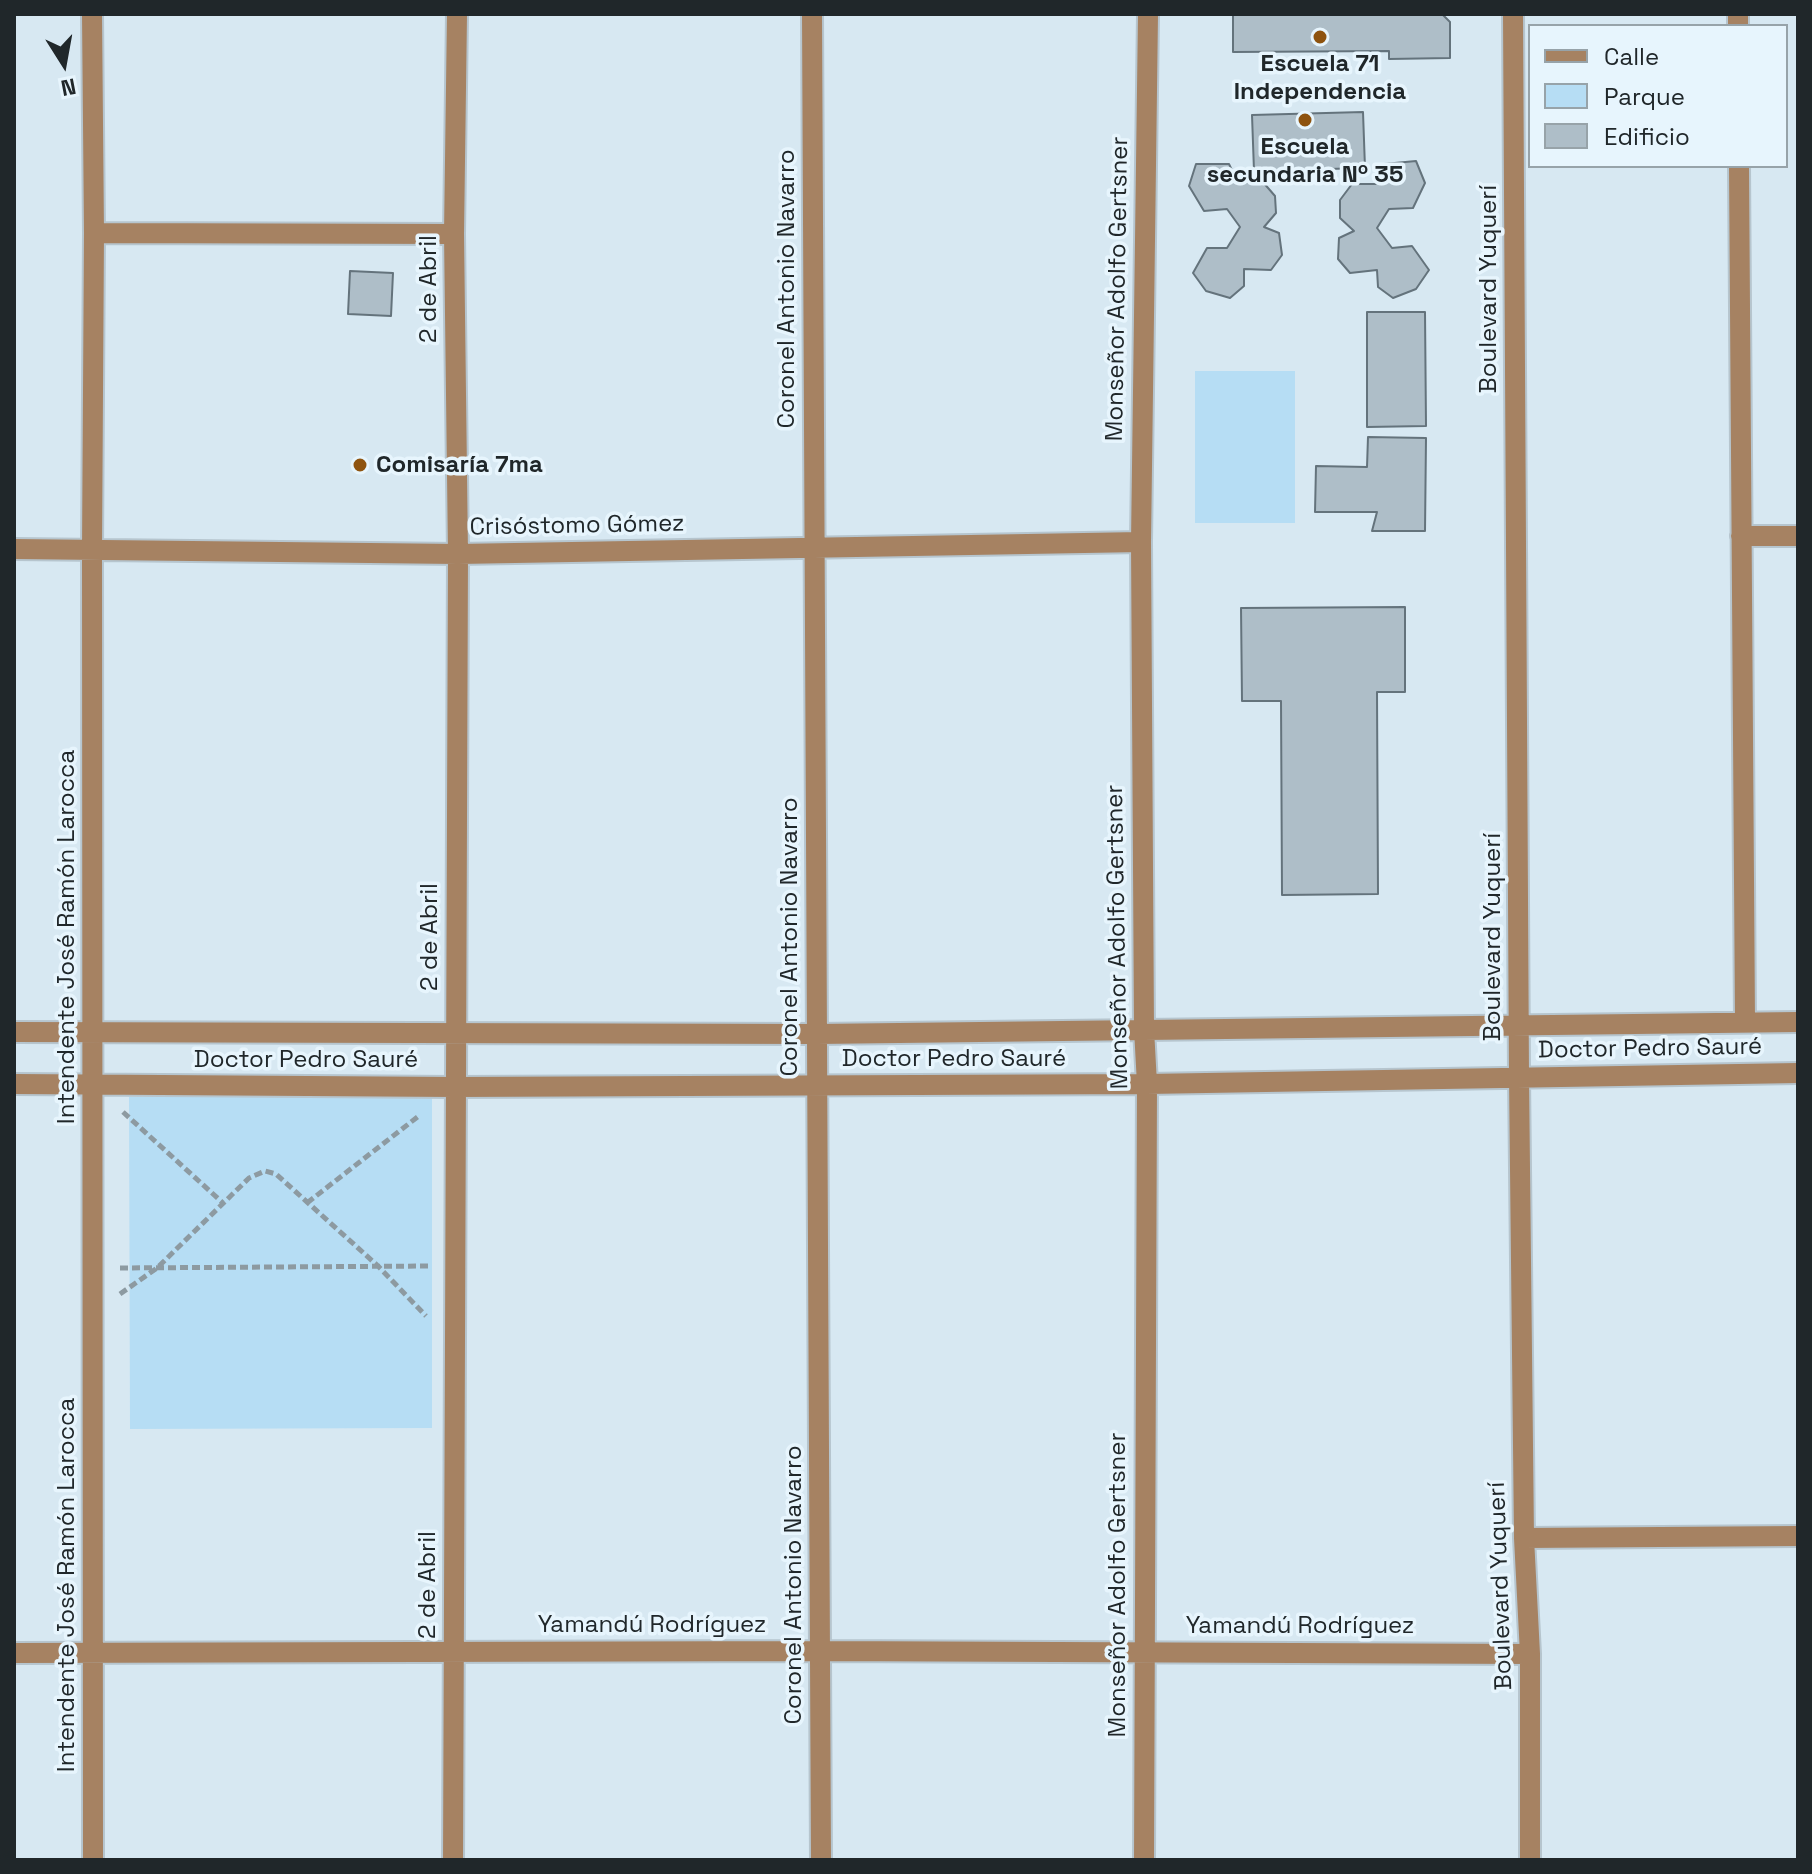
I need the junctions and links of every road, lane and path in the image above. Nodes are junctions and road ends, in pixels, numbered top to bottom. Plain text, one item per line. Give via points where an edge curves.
1 (92, 14) edge
2 (457, 14) edge
3 (812, 14) edge
4 (1148, 14) edge
5 (1513, 14) edge
6 (1739, 168) edge
7 (94, 233) junction
8 (454, 234) junction
9 (1741, 536) junction
10 (1798, 536) edge
11 (1141, 542) junction
12 (814, 547) junction
13 (14, 549) edge
14 (92, 550) junction
15 (458, 554) junction
16 (1745, 1022) junction
17 (1798, 1022) edge
18 (1520, 1026) junction
19 (1144, 1029) junction
20 (14, 1032) edge
21 (93, 1032) junction
22 (455, 1033) junction
23 (817, 1034) junction
24 (1798, 1073) edge
25 (1519, 1076) junction
26 (14, 1084) edge
27 (1147, 1084) junction
28 (93, 1085) junction
29 (817, 1085) junction
30 (455, 1087) junction
31 (223, 1203) junction
32 (307, 1203) junction
33 (378, 1266) junction
34 (455, 1266) junction
35 (93, 1268) junction
36 (157, 1268) junction
37 (93, 1312) junction
38 (455, 1346) junction
39 (1798, 1536) edge
40 (1524, 1538) junction
41 (820, 1651) junction
42 (1143, 1651) junction
43 (454, 1652) junction
44 (14, 1653) edge
45 (93, 1653) junction
46 (1530, 1654) junction
47 (93, 1860) edge
48 (453, 1860) edge
49 (821, 1860) edge
50 (1144, 1860) edge
51 (1530, 1860) edge

1 - 7 street, Intendente José Ramón Larocca
2 - 8 street, 2 de Abril
3 - 12 street, Coronel Antonio Navarro
4 - 11 street, Monseñor Adolfo Gertsner
5 - 18 street, Boulevard Yuquerí
6 - 9 street
7 - 8 street
7 - 14 street, Intendente José Ramón Larocca
8 - 15 street, 2 de Abril
9 - 10 street
9 - 16 street
11 - 12 street, Crisóstomo Gómez
11 - 19 street, Monseñor Adolfo Gertsner
12 - 15 street, Crisóstomo Gómez
12 - 23 street, Coronel Antonio Navarro
13 - 14 street, Crisóstomo Gómez
14 - 15 street, Crisóstomo Gómez
14 - 21 street, Intendente José Ramón Larocca
15 - 22 street, 2 de Abril
16 - 17 street, Doctor Pedro Sauré
16 - 18 street, Doctor Pedro Sauré
18 - 19 street, Doctor Pedro Sauré
18 - 25 street, Boulevard Yuquerí
19 - 23 street, Doctor Pedro Sauré
19 - 27 street, Monseñor Adolfo Gertsner
20 - 21 street, Doctor Pedro Sauré
21 - 22 street, Doctor Pedro Sauré
21 - 28 street, Intendente José Ramón Larocca
22 - 23 street, Doctor Pedro Sauré
22 - 30 street, 2 de Abril
23 - 29 street, Coronel Antonio Navarro
24 - 25 street, Doctor Pedro Sauré
25 - 27 street, Doctor Pedro Sauré
25 - 40 street, Boulevard Yuquerí
26 - 28 street, Doctor Pedro Sauré
27 - 29 street, Doctor Pedro Sauré
27 - 42 street, Monseñor Adolfo Gertsner
28 - 30 street, Doctor Pedro Sauré
28 - 31 path
28 - 35 street, Intendente José Ramón Larocca
29 - 30 street, Doctor Pedro Sauré
29 - 41 street, Coronel Antonio Navarro
30 - 32 path
30 - 34 street, 2 de Abril
31 - 32 path via 249,1178 265,1171 276,1174
31 - 36 path
32 - 33 path
33 - 34 path
33 - 36 path
33 - 38 path
34 - 38 street, 2 de Abril
35 - 36 path
35 - 37 street, Intendente José Ramón Larocca
36 - 37 path
37 - 45 street, Intendente José Ramón Larocca
38 - 43 street, 2 de Abril
39 - 40 street
40 - 46 street, Boulevard Yuquerí
41 - 42 street, Yamandú Rodríguez
41 - 43 street, Yamandú Rodríguez
41 - 49 street, Coronel Antonio Navarro
42 - 46 street, Yamandú Rodríguez
42 - 50 street, Monseñor Adolfo Gertsner
43 - 45 street, Yamandú Rodríguez
43 - 48 street, 2 de Abril
44 - 45 street, Yamandú Rodríguez
45 - 47 street, Intendente José Ramón Larocca
46 - 51 street, Boulevard Yuquerí

